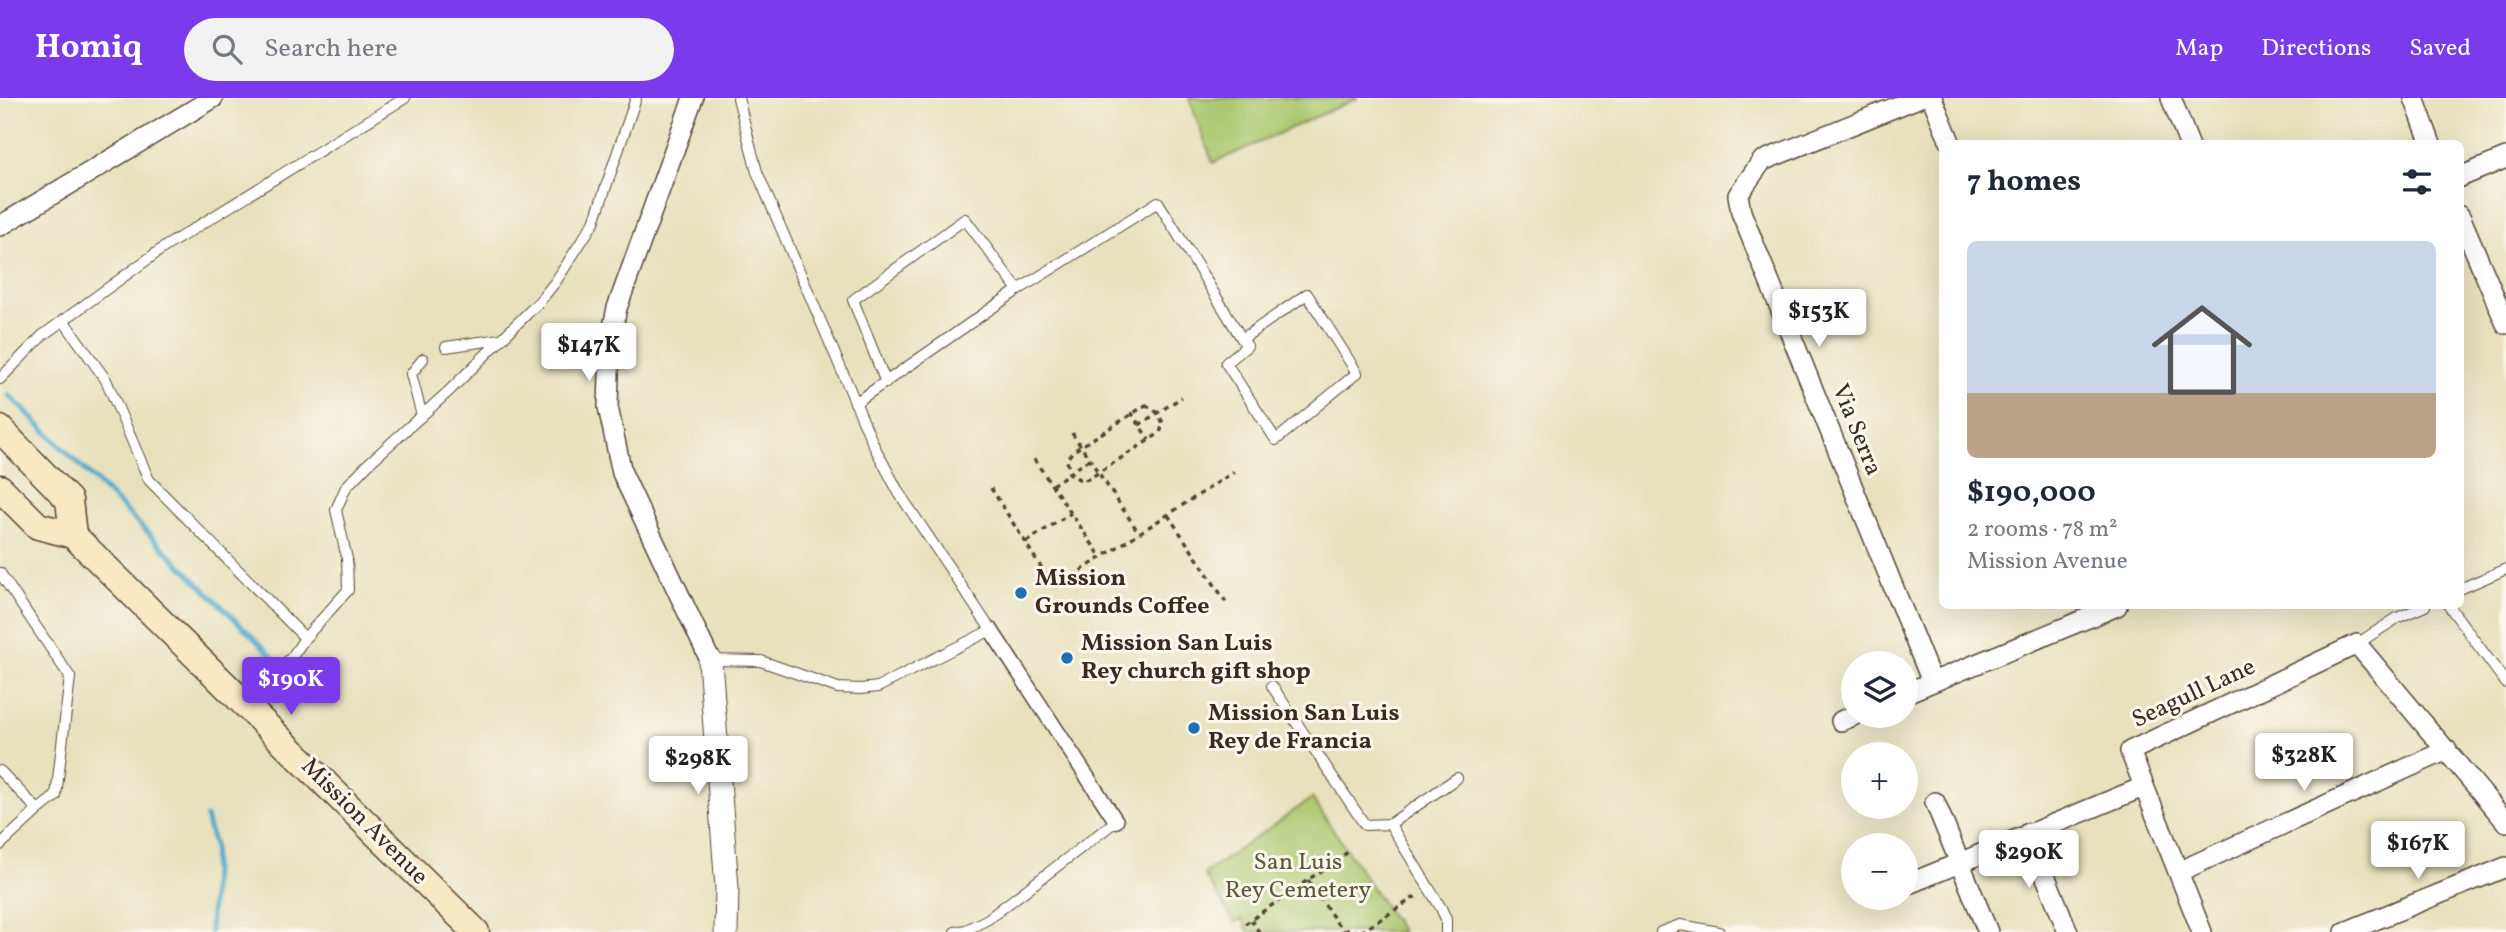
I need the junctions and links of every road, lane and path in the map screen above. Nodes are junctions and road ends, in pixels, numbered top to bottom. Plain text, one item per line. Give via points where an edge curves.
1 (213, 98) edge
2 (405, 98) edge
3 (636, 98) edge
4 (693, 98) edge
5 (738, 98) edge
6 (1918, 98) edge
7 (1932, 98) edge
8 (2171, 98) edge
9 (2414, 98) edge
10 (1949, 140) edge
11 (2187, 140) edge
12 (2430, 140) edge
13 (2506, 158) edge
14 (2464, 175) edge
15 (2464, 225) edge
16 (0, 226) edge
17 (1018, 290) junction
18 (63, 320) junction
19 (2506, 324) edge
20 (500, 339) junction
21 (1242, 340) junction
22 (446, 347) dead end
23 (423, 359) dead end
24 (0, 379) edge
25 (886, 383) junction
26 (1182, 397) dead end
27 (855, 402) junction
28 (1131, 412) junction
29 (1158, 413) junction
30 (422, 416) junction
31 (1139, 425) junction
32 (0, 429) edge
33 (1072, 433) dead end
34 (1149, 440) junction
35 (1081, 447) junction
36 (1034, 458) dead end
37 (1090, 459) junction
38 (1234, 472) dead end
39 (1069, 473) junction
40 (1099, 473) junction
41 (1052, 485) junction
42 (0, 488) edge
43 (991, 488) dead end
44 (1071, 513) junction
45 (1168, 515) junction
46 (1139, 533) junction
47 (74, 535) junction
48 (1026, 542) junction
49 (1101, 557) junction
50 (2506, 569) edge
51 (0, 573) edge
52 (2464, 587) edge
53 (1226, 603) dead end
54 (2110, 609) edge
55 (2418, 609) edge
56 (2451, 609) edge
57 (991, 631) junction
58 (305, 638) junction
59 (2357, 644) junction
60 (710, 660) junction
61 (1932, 682) junction
62 (2506, 683) edge
63 (1272, 686) dead end
64 (1918, 688) edge
65 (246, 705) junction
66 (2447, 750) junction
67 (0, 771) edge
68 (1457, 778) dead end
69 (2143, 787) junction
70 (1935, 802) dead end
71 (37, 810) junction
72 (1116, 821) joint
73 (2506, 822) edge
74 (1390, 824) junction
75 (2028, 833) junction
76 (0, 845) edge
77 (1348, 852) dead end
78 (1959, 863) junction
79 (2506, 867) edge
80 (2178, 872) junction
81 (1308, 880) junction
82 (1918, 880) edge
83 (1430, 887) junction
84 (1251, 920) junction
85 (1245, 924) dead end
86 (1664, 931) edge
87 (476, 932) edge
88 (726, 932) edge
89 (955, 932) edge
90 (1259, 932) edge
91 (1343, 932) edge
92 (1359, 932) edge
93 (1446, 932) edge
94 (1719, 932) edge
95 (1987, 932) edge
96 (2068, 932) edge
97 (2202, 932) edge
98 (2345, 932) edge

1 - 16 street
2 - 18 lane via 166,246
3 - 20 lane via 594,222 556,281
4 - 60 street via 617,308 610,341 608,407 622,472
5 - 27 lane via 757,172
6 - 61 street, Via Serra via 1762,161 1738,195 1741,212
7 - 10 street
8 - 11 street
9 - 12 street
13 - 14 street
15 - 19 street
17 - 21 lane via 1158,202
17 - 25 lane
17 - 25 lane via 965,219 852,300
18 - 24 lane
18 - 58 lane via 106,380 149,480
20 - 22 lane
20 - 30 lane
21 - 21 lane via 1307,294 1357,373 1276,440 1226,363 1247,346
23 - 30 lane via 411,374
25 - 27 lane
26 - 29 path
27 - 57 lane via 899,493
28 - 29 path via 1146,405
28 - 31 path
28 - 35 path
29 - 31 path
29 - 34 path via 1163,427
30 - 58 lane via 346,487 336,510 348,590
31 - 34 path
32 - 47 main road via 69,500
33 - 35 path
34 - 40 path
35 - 37 path
35 - 39 path via 1068,459
36 - 41 path
37 - 39 path
37 - 40 path
38 - 45 path
39 - 40 path via 1082,481
39 - 41 path
40 - 46 path
41 - 44 path
42 - 47 main road via 38,526
43 - 48 path
44 - 48 path
44 - 49 path
45 - 46 path
45 - 53 path
46 - 49 path
47 - 65 main road, Mission Avenue
48 - 49 path via 1054,588
50 - 52 lane
51 - 71 lane via 70,677 56,796
54 - 61 street
55 - 59 lane
56 - 62 lane
57 - 60 lane via 878,687 860,689 838,688 761,661
57 - 72 street
58 - 65 lane
59 - 66 street
59 - 69 street, Seagull Lane via 2130,751
60 - 88 street via 727,888
61 - 64 street
63 - 74 lane via 1365,825
65 - 87 main road, Mission Avenue
66 - 73 street
66 - 80 street
67 - 71 lane
68 - 74 lane
69 - 75 street
69 - 80 street
70 - 78 street
71 - 76 lane
72 - 89 lane via 988,919
74 - 83 lane
75 - 78 street
75 - 96 street
77 - 81 path
78 - 82 street
78 - 95 street
79 - 98 street
80 - 97 street
81 - 84 path
81 - 91 path
83 - 92 path
83 - 93 lane via 1446,919
84 - 85 path
84 - 90 path
86 - 94 lane via 1680,925
91 - 92 path

